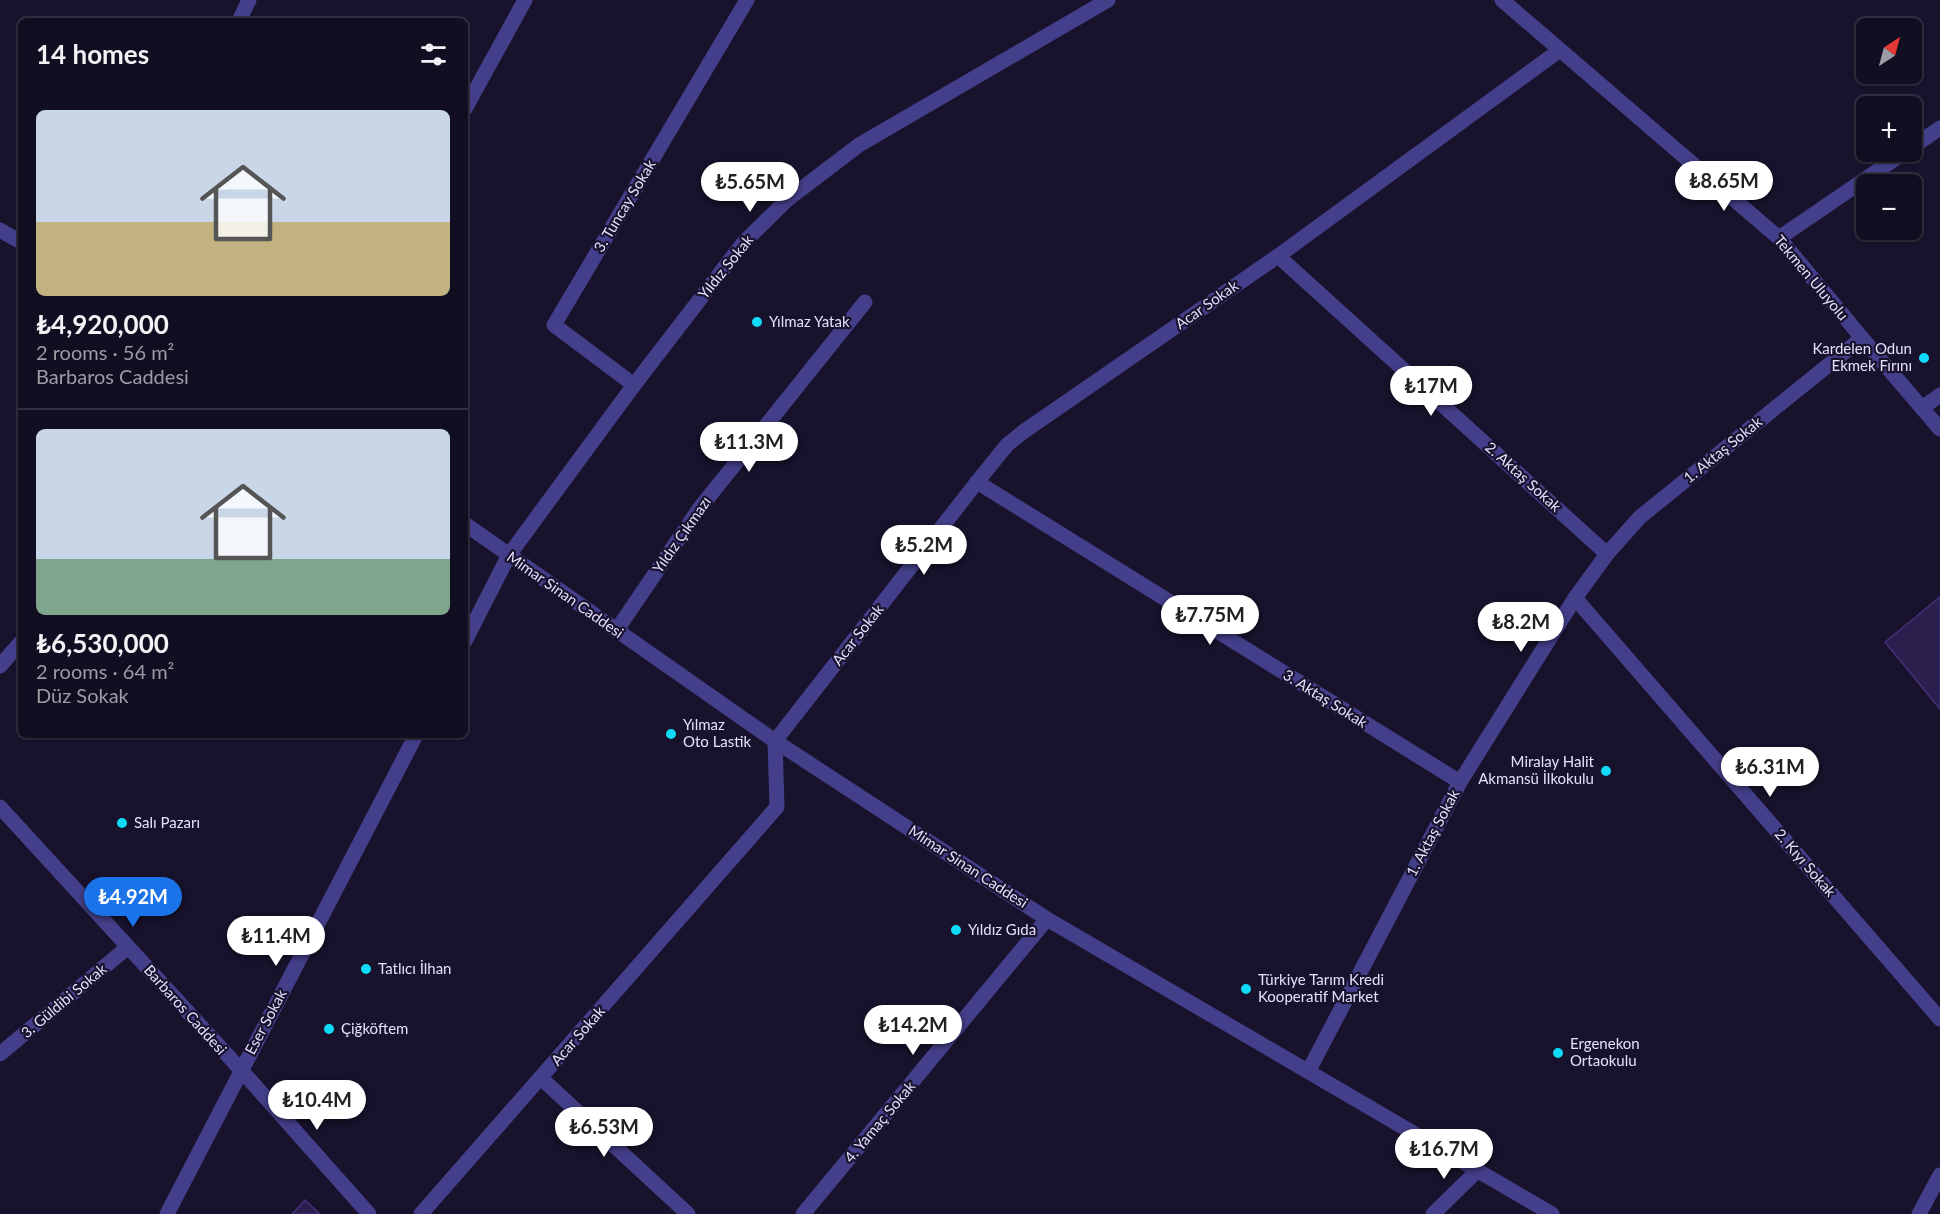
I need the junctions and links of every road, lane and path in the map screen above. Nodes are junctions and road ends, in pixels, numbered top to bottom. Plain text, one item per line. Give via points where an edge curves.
1 (249, 0) edge
2 (525, 0) edge
3 (747, 0) edge
4 (1108, 0) edge
5 (1502, 0) edge
6 (240, 18) edge
7 (1560, 50) junction
8 (468, 104) edge
9 (1940, 128) edge
10 (1922, 140) edge
11 (1890, 162) edge
12 (0, 230) edge
13 (1779, 238) junction
14 (18, 240) edge
15 (1278, 256) junction
16 (865, 302) dead end
17 (1862, 338) junction
18 (634, 385) junction
19 (1940, 395) edge
20 (1922, 408) junction
21 (1940, 429) edge
22 (977, 482) junction
23 (468, 526) edge
24 (1607, 554) junction
25 (509, 555) junction
26 (1575, 598) junction
27 (616, 631) junction
28 (468, 635) edge
29 (18, 645) edge
30 (0, 666) edge
31 (414, 738) edge
32 (775, 741) junction
33 (1460, 782) junction
34 (0, 807) edge
35 (1047, 919) junction
36 (128, 947) junction
37 (1940, 1019) edge
38 (0, 1054) edge
39 (1309, 1070) junction
40 (241, 1071) junction
41 (541, 1078) junction
42 (1478, 1170) junction
43 (1939, 1177) edge
44 (167, 1214) edge
45 (369, 1214) edge
46 (420, 1214) edge
47 (688, 1214) edge
48 (803, 1214) edge
49 (1433, 1214) edge
50 (1552, 1214) edge
51 (1919, 1214) edge

1 - 6 street
2 - 8 street
3 - 18 street, 3. Tuncay Sokak via 554,325
4 - 18 street, Yıldız Sokak via 859,145 788,199 744,242
5 - 7 street, Tekmen Uluyolu
7 - 13 street, Tekmen Uluyolu
7 - 15 street, Acar Sokak
9 - 10 street
11 - 13 street
12 - 14 street
13 - 17 street, Tekmen Uluyolu
15 - 22 street, Acar Sokak via 1023,432
15 - 24 street, 2. Aktaş Sokak
16 - 27 street, Yıldız Çıkmazı via 699,509
17 - 20 street, Tekmen Uluyolu
17 - 24 street, 1. Aktaş Sokak via 1640,517
18 - 25 street, Yıldız Sokak
19 - 20 street
20 - 21 street, Tekmen Uluyolu
22 - 32 street, Acar Sokak
22 - 33 street, 3. Aktaş Sokak
23 - 25 street, Mimar Sinan Caddesi
24 - 26 street, 1. Aktaş Sokak
25 - 27 street, Mimar Sinan Caddesi
25 - 28 street
26 - 33 street, 1. Aktaş Sokak
26 - 37 street, 2. Kıyı Sokak
27 - 32 street, Mimar Sinan Caddesi
29 - 30 street
31 - 40 street, Eser Sokak
32 - 35 street, Mimar Sinan Caddesi
32 - 41 street, Acar Sokak via 777,807
33 - 39 street, 1. Aktaş Sokak
34 - 36 street, Barbaros Caddesi
35 - 39 street, Mimar Sinan Caddesi
35 - 48 street, 4. Yamaç Sokak
36 - 38 street, 3. Güldibi Sokak
36 - 40 street, Barbaros Caddesi
39 - 42 street, Mimar Sinan Caddesi
40 - 44 street, Eser Sokak
40 - 45 street, Barbaros Caddesi
41 - 46 street, Acar Sokak
41 - 47 street
42 - 49 street
42 - 50 street, Mimar Sinan Caddesi
43 - 51 street

